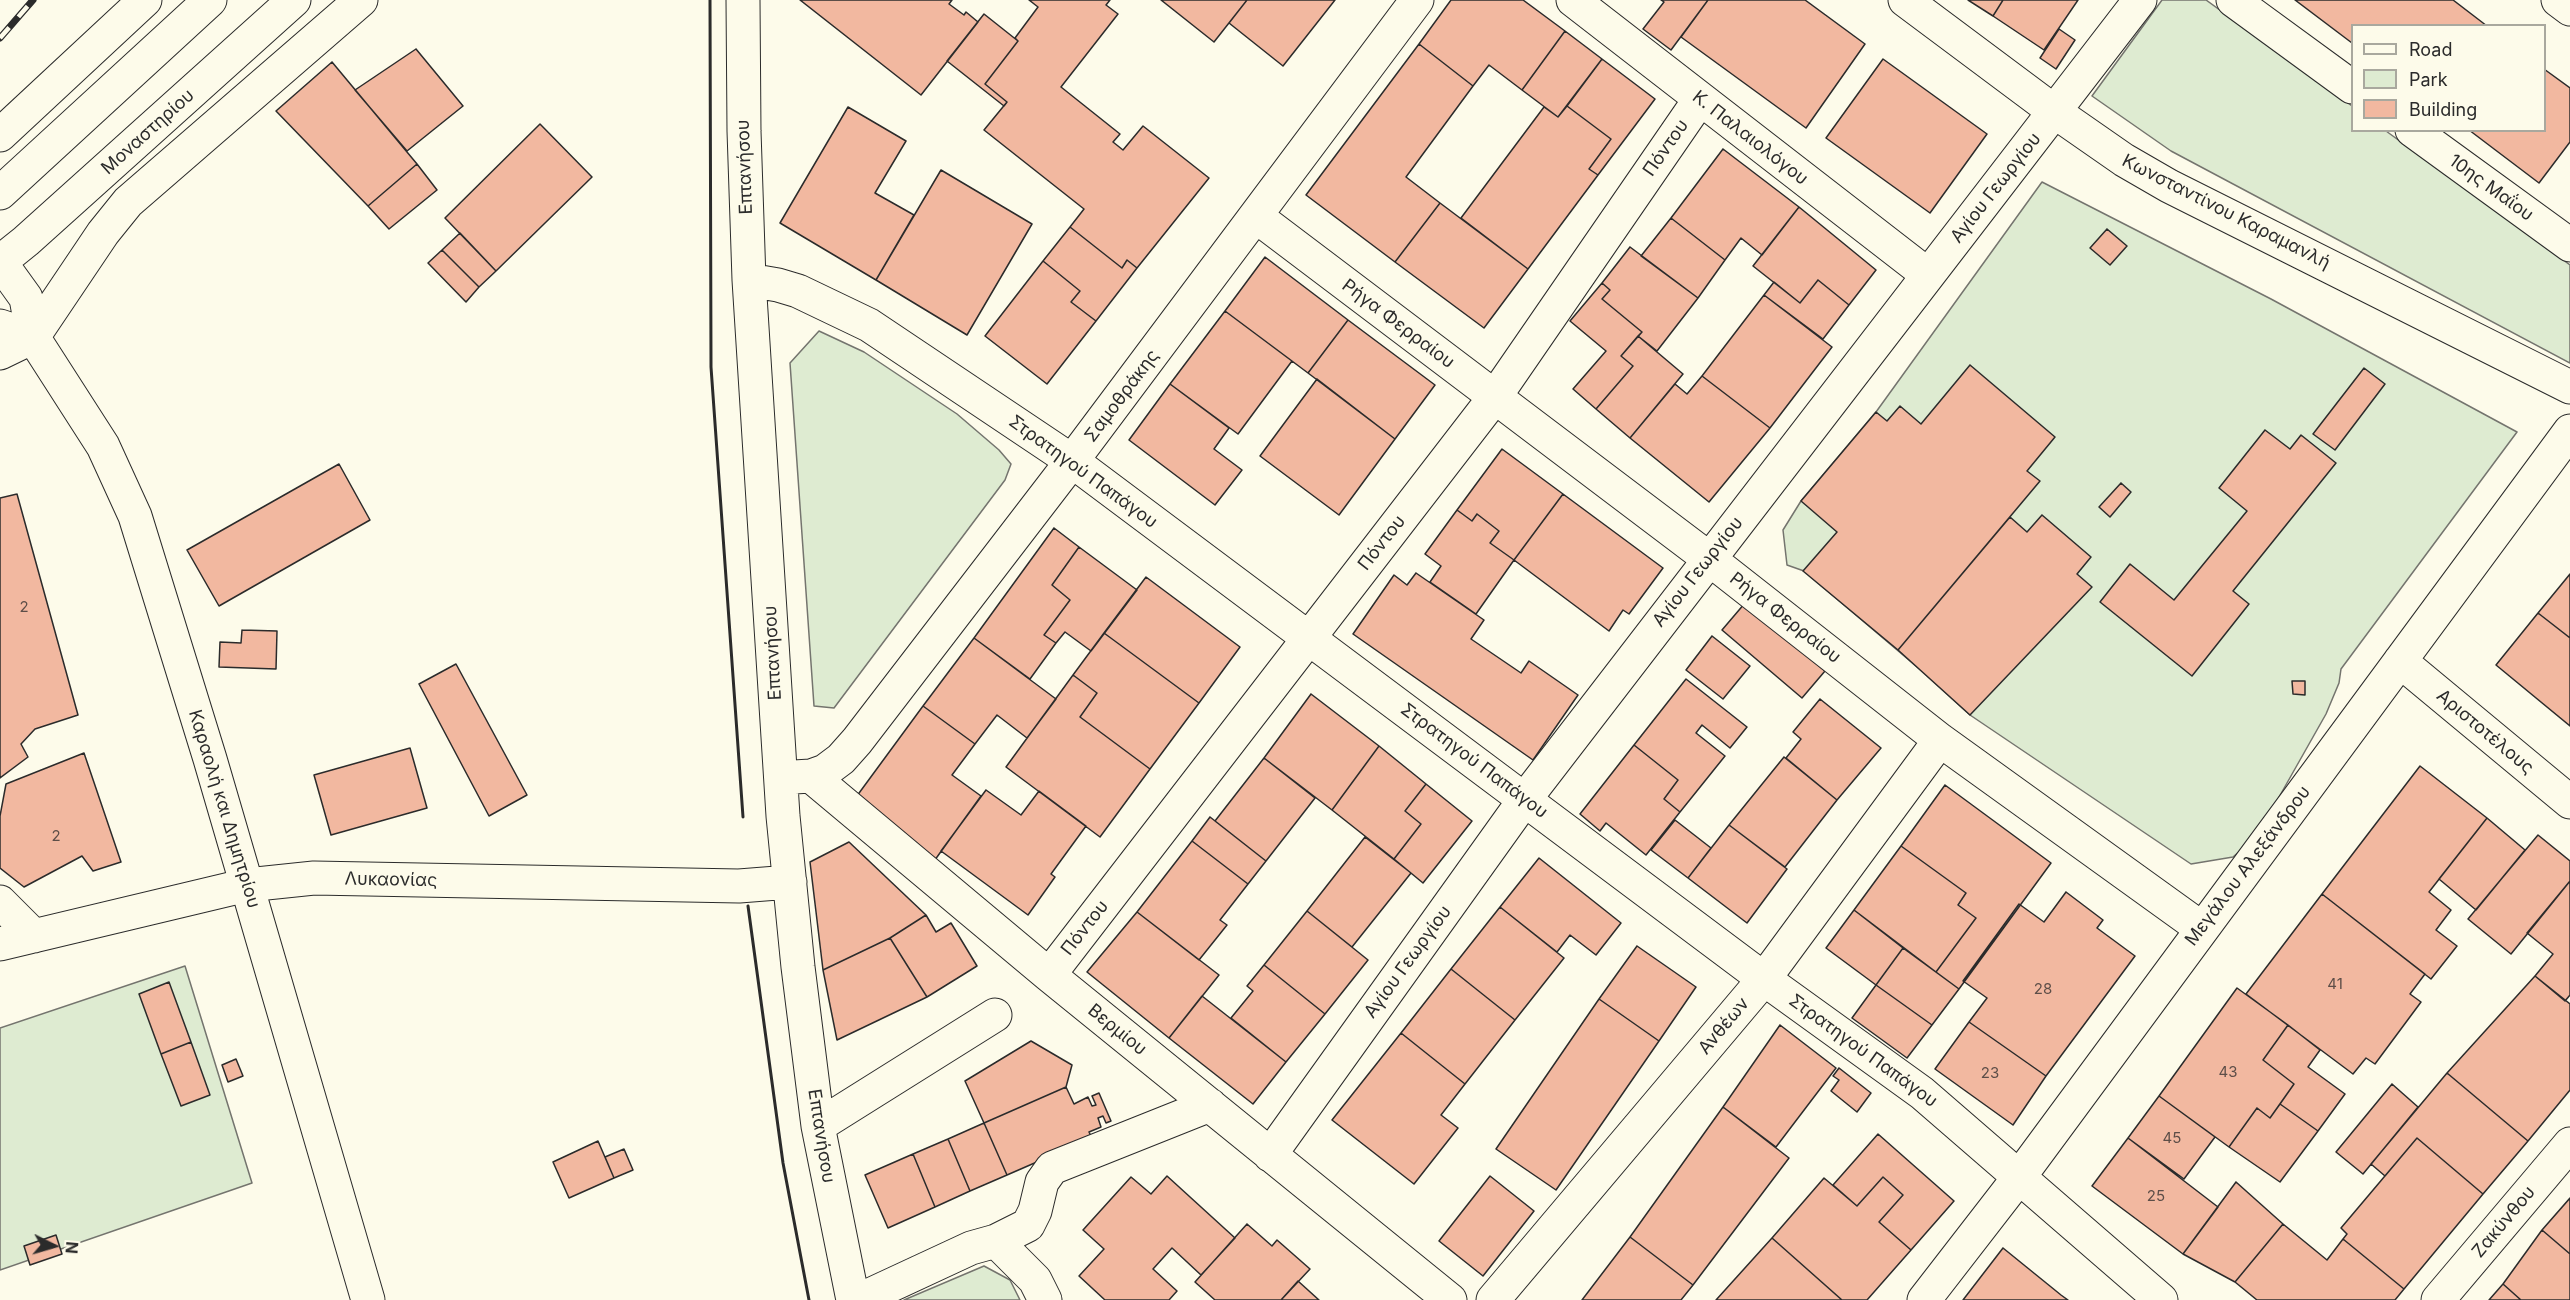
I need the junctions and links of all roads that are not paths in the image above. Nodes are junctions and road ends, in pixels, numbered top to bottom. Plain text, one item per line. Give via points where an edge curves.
1 (145, 0) edge
2 (210, 0) edge
3 (294, 0) edge
4 (361, 0) edge
5 (743, 0) edge
6 (1417, 0) edge
7 (1573, 0) edge
8 (1905, 0) edge
9 (2140, 0) edge
10 (2233, 0) edge
11 (2558, 0) edge
12 (2570, 9) edge
13 (2351, 86) edge
14 (1700, 99) junction
15 (2055, 112) junction
16 (2415, 132) edge
17 (0, 135) edge
18 (0, 193) edge
19 (1257, 217) junction
20 (2570, 245) edge
21 (0, 262) edge
22 (0, 268) edge
23 (1928, 275) junction
24 (749, 280) junction
25 (0, 326) edge
26 (33, 337) junction
27 (0, 354) edge
28 (2570, 387) edge
29 (1494, 398) junction
30 (2570, 431) edge
31 (1072, 461) junction
32 (1708, 558) junction
33 (1309, 638) junction
34 (2400, 661) junction
35 (1940, 740) junction
36 (796, 777) junction
37 (1525, 799) junction
38 (2570, 802) edge
39 (790, 882) junction
40 (247, 885) junction
41 (0, 902) edge
42 (2201, 928) junction
43 (34, 936) junction
44 (0, 944) edge
45 (1049, 975) junction
46 (1764, 979) junction
47 (995, 1015) dead end
48 (1210, 1105) junction
49 (818, 1126) junction
50 (2570, 1144) edge
51 (1270, 1155) junction
52 (2020, 1176) junction
53 (996, 1241) junction
54 (368, 1300) edge
55 (853, 1300) edge
56 (859, 1300) edge
57 (1045, 1300) edge
58 (1450, 1300) edge
59 (1493, 1300) edge
60 (1924, 1300) edge
61 (2161, 1300) edge
62 (2438, 1300) edge

1 - 17 street
2 - 18 street
3 - 21 street, Μοναστηρίου
4 - 26 street via 128,202
5 - 24 street, Επτανήσου
6 - 19 street, Σαμοθράκης
7 - 14 street, Κ. Παλαιολόγου
8 - 15 street, Κωνσταντίνου Καραμανλή
9 - 15 street, Αγίου Γεωργίου
10 - 13 street
11 - 12 street
14 - 23 street, Κ. Παλαιολόγου
14 - 29 street, Πόντου
15 - 23 street, Αγίου Γεωργίου
15 - 28 street, Κωνσταντίνου Καραμανλή via 2169,186
16 - 20 street, 10ης Μαΐου
19 - 29 street, Ρήγα Φερραίου
19 - 31 street, Σαμοθράκης
22 - 26 street via 26,298
23 - 32 street, Αγίου Γεωργίου
24 - 31 street, Στρατηγού Παπάγου via 798,291 869,325
24 - 36 street, Επτανήσου
25 - 26 street
26 - 27 street
26 - 40 street, Καραολή και Δημητρίου via 103,446 135,516
29 - 32 street, Ρήγα Φερραίου
29 - 33 street, Πόντου
30 - 34 street, Μεγάλου Αλεξάνδρου
31 - 33 street, Στρατηγού Παπάγου
31 - 36 street, Σαμοθράκης via 857,741 825,771
32 - 35 street, Ρήγα Φερραίου
32 - 37 street, Αγίου Γεωργίου
33 - 37 street, Στρατηγού Παπάγου
33 - 45 street, Πόντου
34 - 38 street, Αριστοτέλους
34 - 42 street, Μεγάλου Αλεξάνδρου
35 - 42 street, Ρήγα Φερραίου
35 - 46 street, Ανθέων
36 - 39 street, Επτανήσου
36 - 45 street, Βερμίου
37 - 46 street, Στρατηγού Παπάγου
37 - 51 street, Αγίου Γεωργίου
39 - 40 street, Λυκαονίας via 739,886 314,878
39 - 49 street, Επτανήσου
40 - 43 street, Λυκαονίας
40 - 54 street, Καραολή και Δημητρίου
41 - 43 street
42 - 52 street, Μεγάλου Αλεξάνδρου
43 - 44 street, Λυκαονίας
45 - 48 street, Βερμίου
46 - 52 street, Στρατηγού Παπάγου via 1922,1093
46 - 59 street, Ανθέων
47 - 49 street
48 - 51 street, Βερμίου
48 - 53 street via 1052,1168 1042,1182 1028,1225
49 - 55 street, Επτανήσου
50 - 62 street, Ζακύνθου
51 - 58 street, Βερμίου
52 - 60 street, Μεγάλου Αλεξάνδρου
52 - 61 street, Στρατηγού Παπάγου
53 - 56 street via 970,1248
53 - 57 street via 1035,1280

